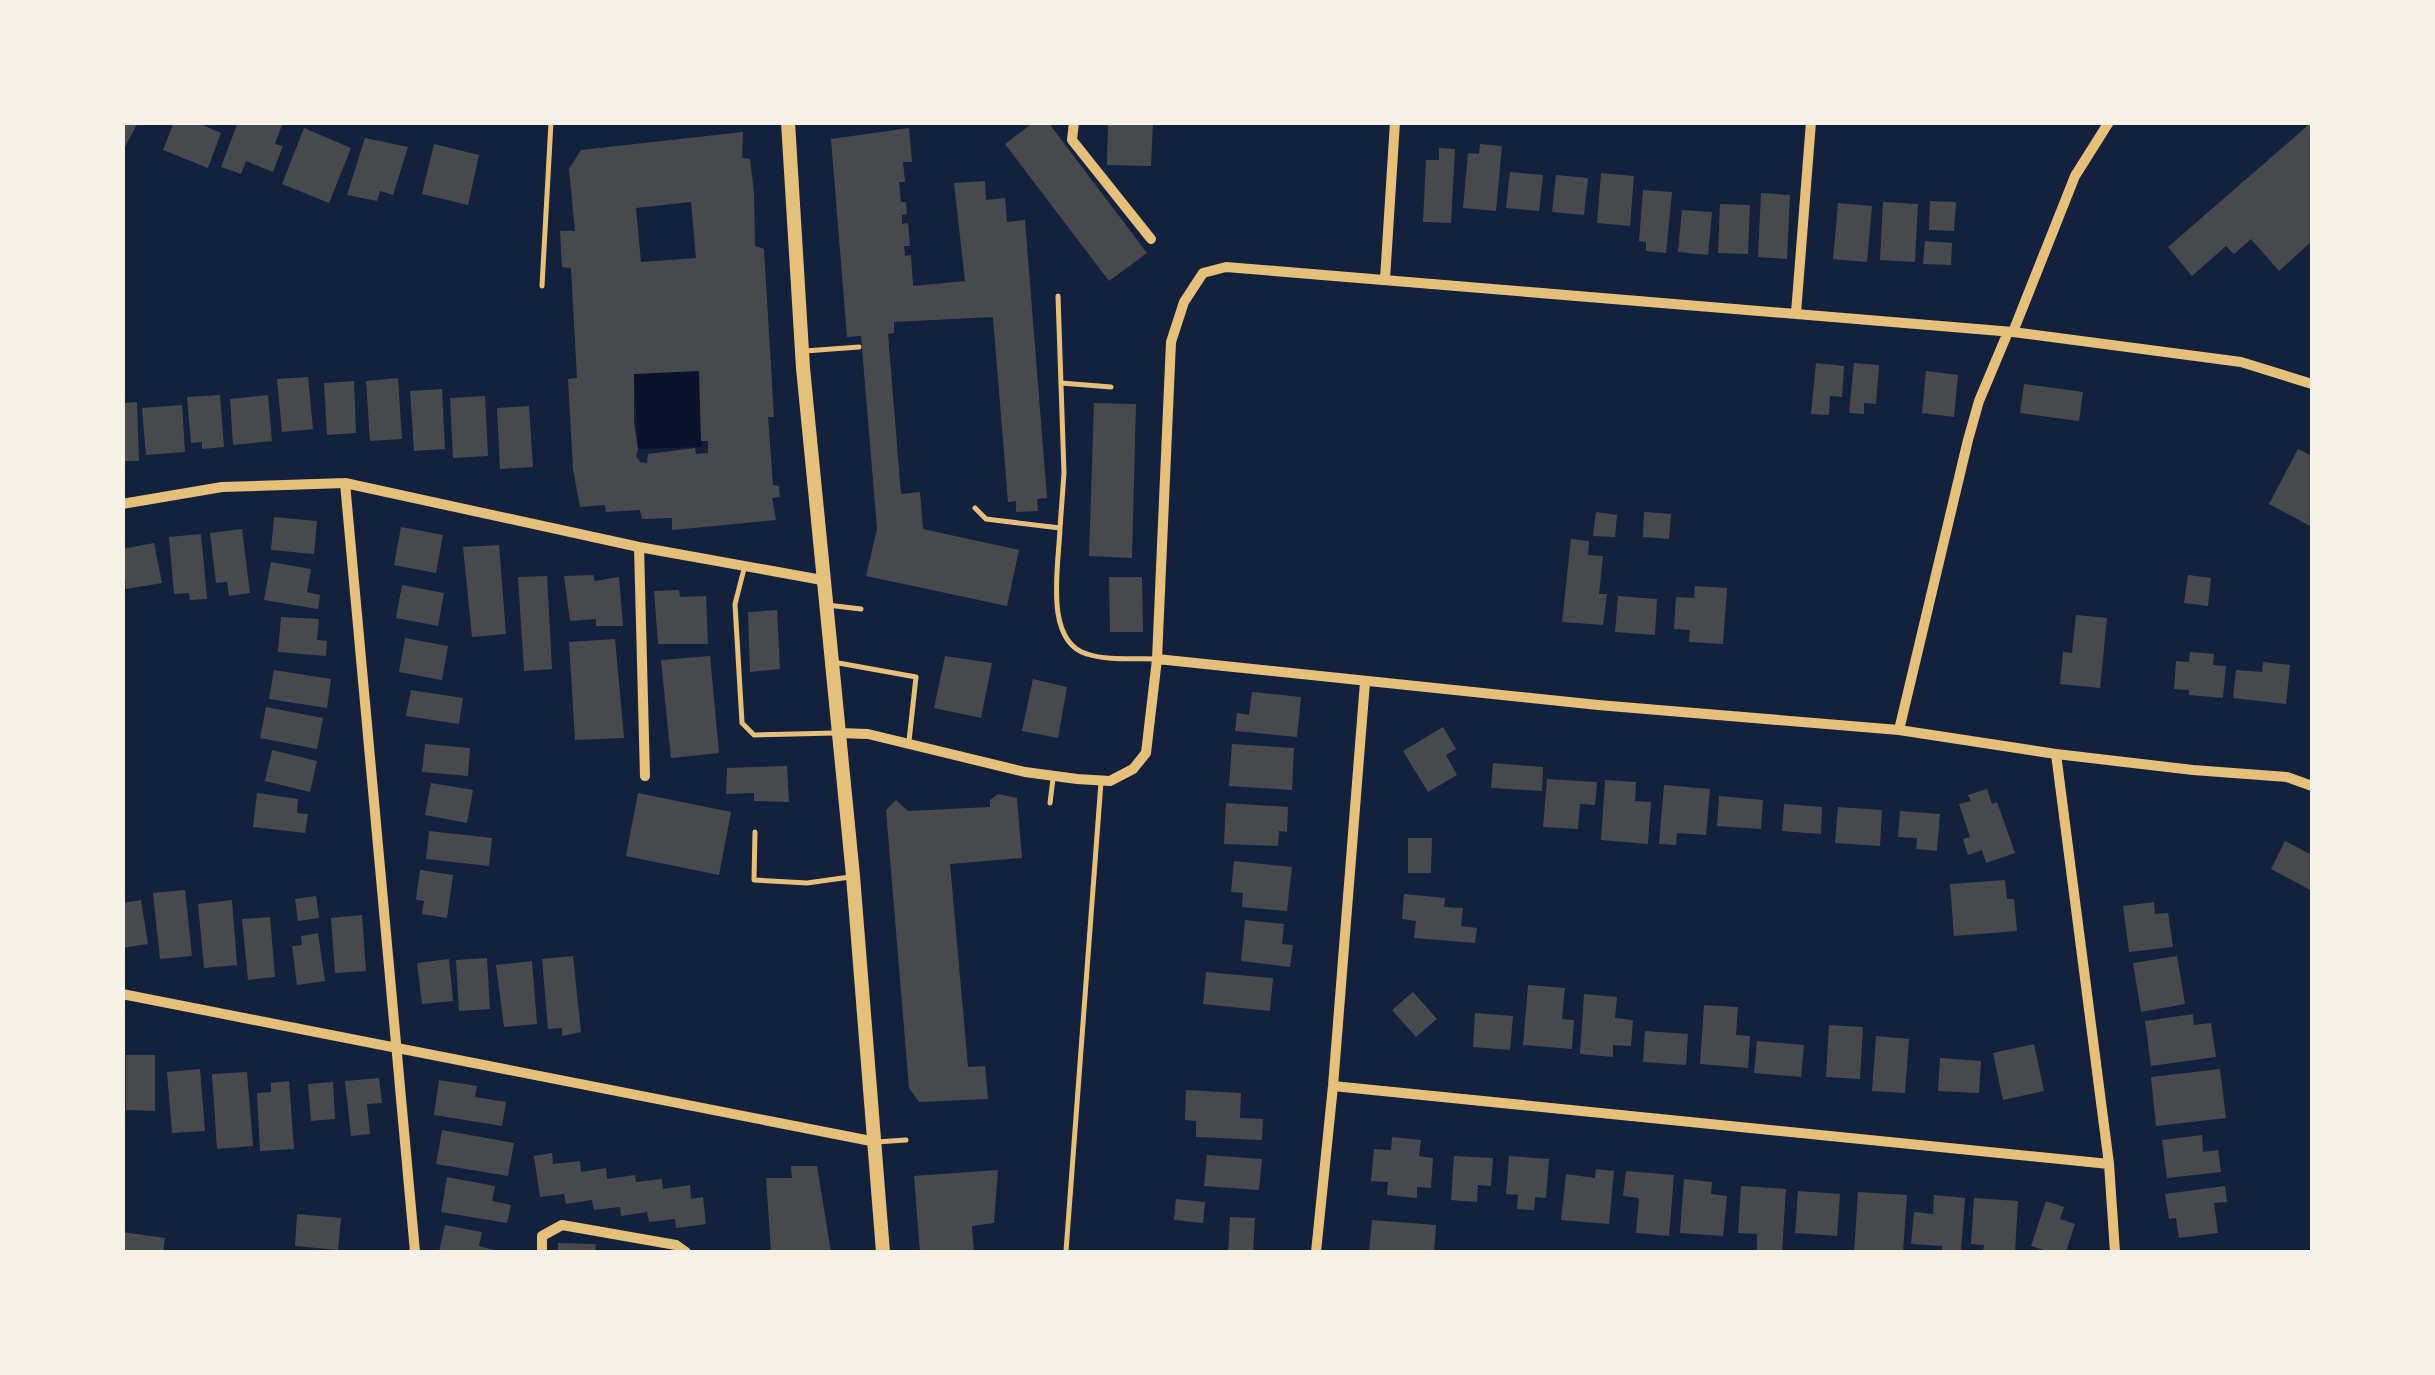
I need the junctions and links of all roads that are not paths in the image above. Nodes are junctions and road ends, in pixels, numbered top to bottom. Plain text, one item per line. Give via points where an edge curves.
1 (550, 122) edge
2 (788, 122) edge
3 (1074, 122) edge
4 (1395, 122) edge
5 (1811, 122) edge
6 (2109, 122) edge
7 (1151, 240) dead end
8 (1386, 279) junction
9 (542, 286) dead end
10 (1058, 296) dead end
11 (1796, 313) junction
12 (2010, 332) junction
13 (859, 347) dead end
14 (802, 351) junction
15 (1061, 383) junction
16 (2312, 384) edge
17 (1111, 387) dead end
18 (345, 483) junction
19 (122, 504) edge
20 (975, 508) dead end
21 (1060, 528) junction
22 (640, 547) junction
23 (744, 568) junction
24 (822, 580) junction
25 (824, 605) junction
26 (861, 609) dead end
27 (1156, 660) junction
28 (831, 662) junction
29 (1365, 682) junction
30 (1899, 730) junction
31 (838, 733) junction
32 (908, 744) junction
33 (2056, 754) junction
34 (645, 776) dead end
35 (1054, 776) junction
36 (1100, 782) junction
37 (2312, 786) edge
38 (1050, 803) dead end
39 (755, 832) dead end
40 (853, 876) junction
41 (122, 994) edge
42 (398, 1050) junction
43 (1333, 1086) junction
44 (906, 1140) dead end
45 (876, 1142) junction
46 (2109, 1164) junction
47 (1066, 1250) edge
48 (415, 1252) edge
49 (542, 1252) edge
50 (686, 1252) edge
51 (884, 1252) edge
52 (1316, 1252) edge
53 (2115, 1252) edge

1 - 9 lane
2 - 14 street
3 - 7 street via 1072,140
4 - 8 street
5 - 11 street
6 - 12 street via 2075,176
8 - 11 street
8 - 27 street via 1226,267 1203,273 1184,302 1171,342
10 - 15 lane
11 - 12 street
12 - 16 street via 2241,362
12 - 30 street via 1971,427
13 - 14 lane
14 - 24 street
15 - 17 lane
15 - 21 lane
18 - 19 street via 222,487
18 - 22 street
18 - 42 street
20 - 21 lane via 986,519
21 - 27 lane via 1062,634 1091,656
22 - 23 street
22 - 34 street
23 - 24 street
23 - 31 lane via 735,604 742,723 754,736
24 - 25 street
25 - 26 lane
25 - 28 street
27 - 29 street
27 - 36 street via 1146,753 1133,768
28 - 31 street
28 - 32 lane via 916,677
29 - 30 street
29 - 43 street
30 - 33 street
31 - 32 street
31 - 40 street
32 - 35 street
33 - 37 street via 2287,776
33 - 46 street
35 - 36 street
35 - 38 lane
36 - 47 lane
39 - 40 lane via 754,880 807,883
40 - 45 street
41 - 42 street
42 - 45 street
42 - 48 street
43 - 46 street
43 - 52 street
44 - 45 lane
45 - 51 street
46 - 53 street
49 - 50 street via 542,1236 562,1225

